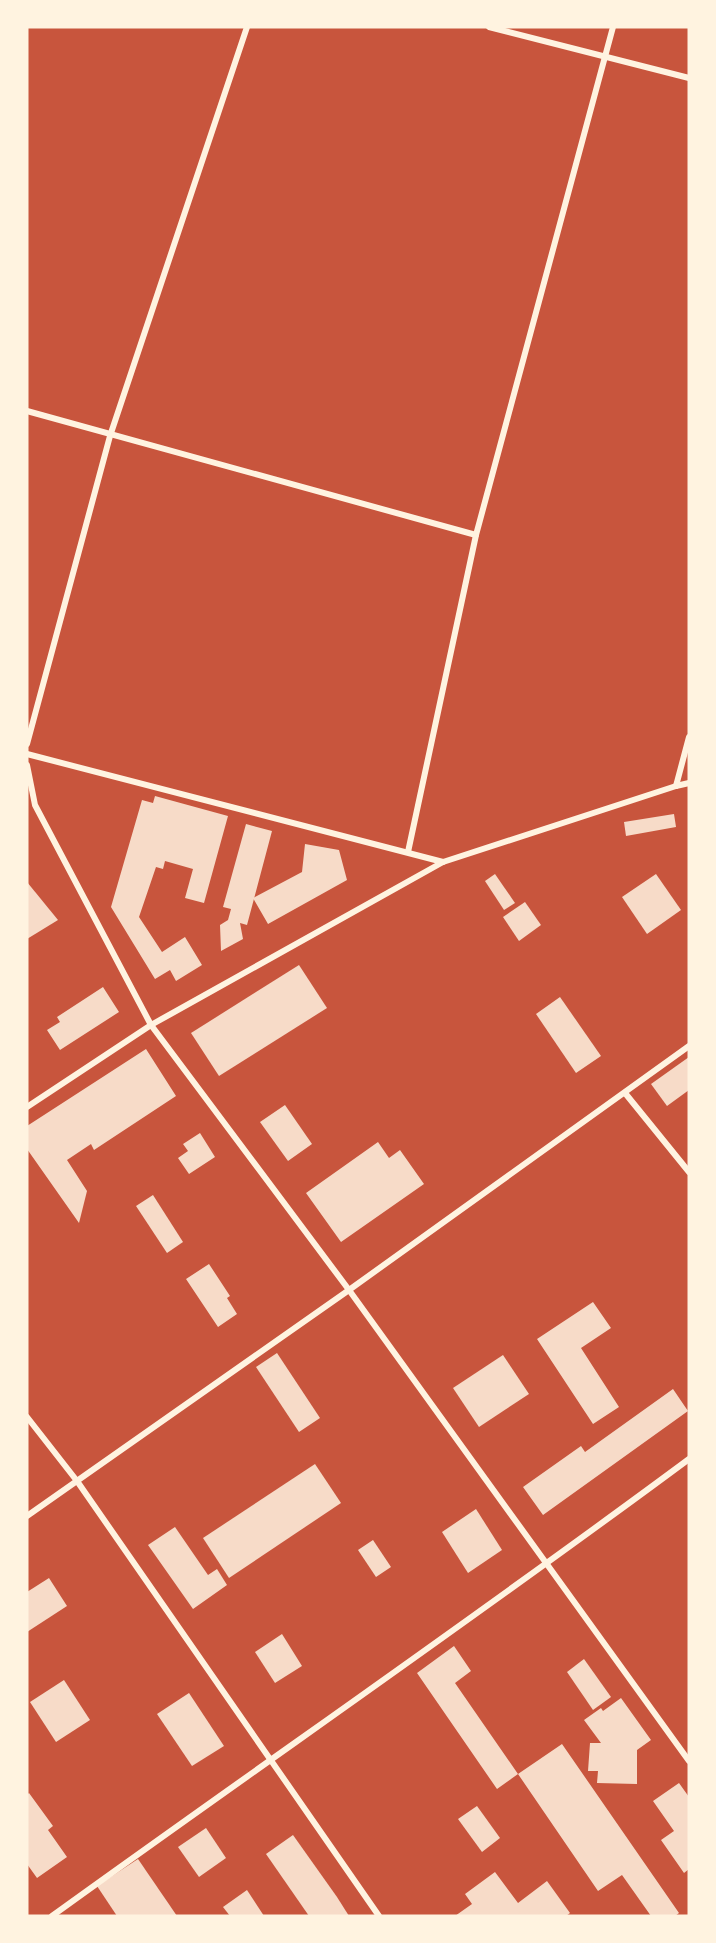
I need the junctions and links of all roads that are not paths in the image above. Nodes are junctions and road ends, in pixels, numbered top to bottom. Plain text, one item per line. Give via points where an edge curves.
1 (246, 27) edge
2 (489, 27) edge
3 (614, 27) edge
4 (606, 57) junction
5 (689, 78) edge
6 (27, 411) edge
7 (110, 436) junction
8 (476, 535) junction
9 (689, 737) edge
10 (27, 744) edge
11 (27, 754) edge
12 (27, 765) edge
13 (689, 783) edge
14 (676, 786) junction
15 (408, 852) junction
16 (443, 862) junction
17 (151, 1024) junction
18 (689, 1046) edge
19 (626, 1093) junction
20 (27, 1107) edge
21 (689, 1172) edge
22 (349, 1290) junction
23 (27, 1417) edge
24 (689, 1459) edge
25 (77, 1481) junction
26 (27, 1516) edge
27 (547, 1565) junction
28 (269, 1759) junction
29 (689, 1761) edge
30 (52, 1916) edge
31 (379, 1916) edge

1 - 7 street
2 - 4 street
3 - 4 street
4 - 5 street
4 - 8 street
6 - 7 street
7 - 8 street
7 - 10 street
8 - 15 street
9 - 14 street
11 - 15 street
12 - 17 street via 35,805
13 - 14 street
14 - 16 street
15 - 16 street
16 - 17 street
17 - 20 street
17 - 22 street
18 - 19 street
19 - 21 street
19 - 22 street
22 - 25 street
22 - 27 street
23 - 25 street
24 - 27 street
25 - 26 street
25 - 28 street
27 - 28 street
27 - 29 street
28 - 30 street
28 - 31 street

